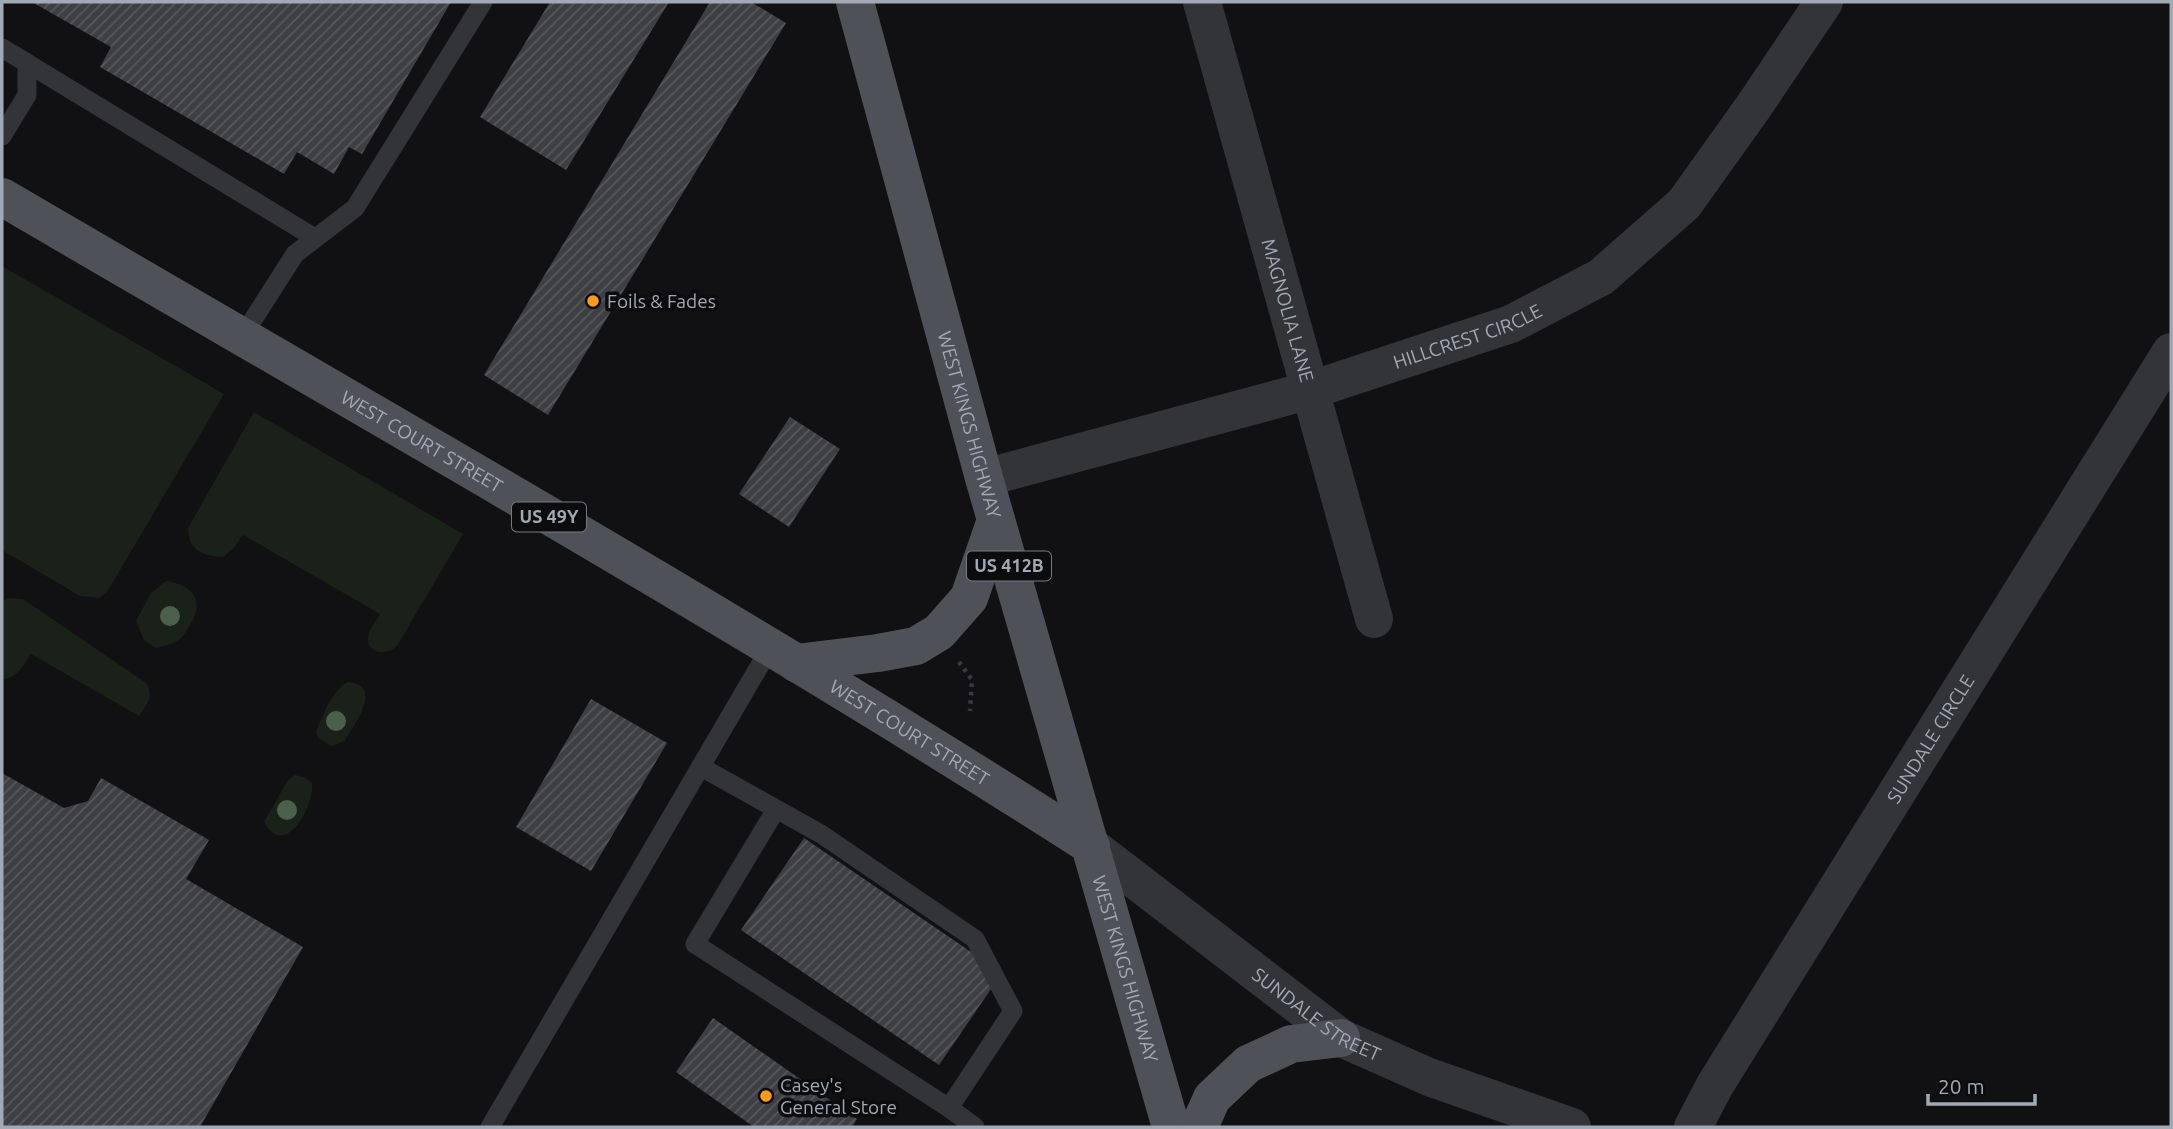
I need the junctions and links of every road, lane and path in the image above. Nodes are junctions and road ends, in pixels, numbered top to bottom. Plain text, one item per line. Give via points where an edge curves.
1 (483, 2) edge
2 (855, 2) edge
3 (1202, 2) edge
4 (1824, 2) edge
5 (2, 48) edge
6 (27, 63) junction
7 (2, 136) edge
8 (2, 197) edge
9 (315, 238) junction
10 (242, 337) junction
11 (2171, 352) edge
12 (1311, 390) junction
13 (984, 478) junction
14 (996, 520) junction
15 (1374, 619) dead end
16 (953, 652) dead end
17 (783, 656) junction
18 (970, 711) dead end
19 (701, 767) junction
20 (775, 811) junction
21 (1091, 846) junction
22 (1341, 1038) junction
23 (949, 1108) junction
24 (490, 1127) edge
25 (975, 1127) edge
26 (1171, 1127) edge
27 (1199, 1127) edge
28 (1572, 1127) edge
29 (1693, 1127) edge

1 - 9 lane via 355,208
2 - 13 main road, WEST KINGS HIGHWAY / US 412B
3 - 12 street, MAGNOLIA LANE
4 - 12 street, HILLCREST CIRCLE via 1684,204 1601,277 1511,324
5 - 6 lane
6 - 7 lane via 27,94
6 - 9 lane
8 - 10 main road, WEST COURT STREET / US 49Y
9 - 10 lane via 295,254
10 - 17 main road, WEST COURT STREET / US 49Y
11 - 29 street, SUNDALE CIRCLE
12 - 13 street, HILLCREST CIRCLE
12 - 15 street, MAGNOLIA LANE
13 - 14 main road, WEST KINGS HIGHWAY / US 412B
14 - 17 main road via 969,598 939,632 916,646
14 - 21 main road, WEST KINGS HIGHWAY / US 412B
16 - 18 path via 972,680
17 - 19 lane
17 - 21 main road, WEST COURT STREET / US 49Y
19 - 20 lane
19 - 24 lane
20 - 23 lane via 821,834 975,939 1013,1011
20 - 23 lane via 695,944
21 - 22 street, SUNDALE STREET
21 - 26 main road, WEST KINGS HIGHWAY / US 412B
22 - 27 main road via 1291,1044 1248,1064 1212,1098
22 - 28 street, SUNDALE STREET via 1429,1077
23 - 25 lane

